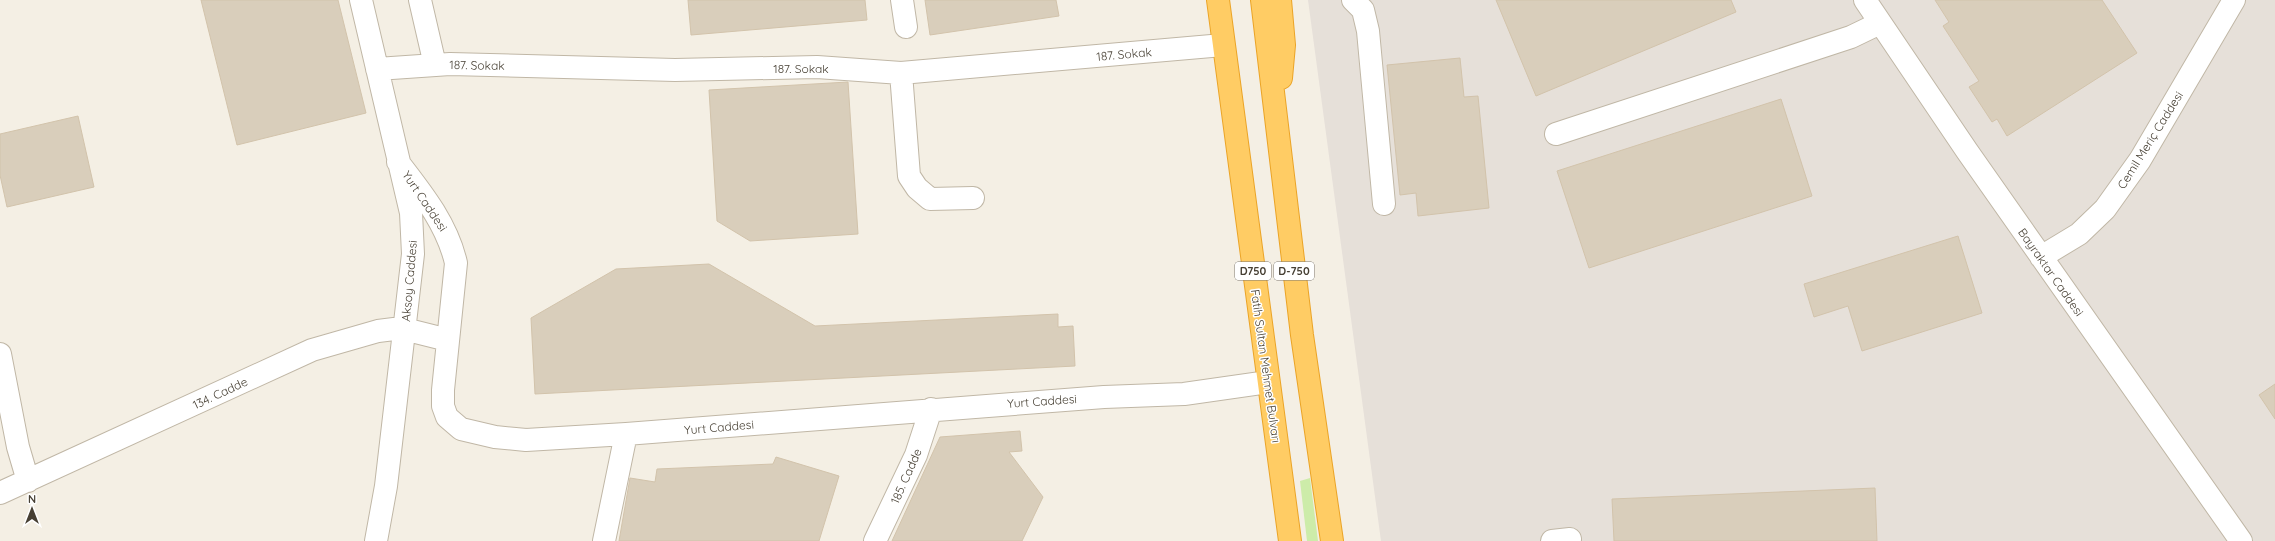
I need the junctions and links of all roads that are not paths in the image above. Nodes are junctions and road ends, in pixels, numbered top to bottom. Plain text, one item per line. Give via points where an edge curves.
1 (361, 0) edge
2 (420, 0) edge
3 (902, 0) edge
4 (1218, 0) edge
5 (1262, 0) edge
6 (1280, 0) edge
7 (1353, 0) edge
8 (1865, 0) edge
9 (2234, 0) edge
10 (1880, 23) junction
11 (906, 27) dead end
12 (1223, 45) junction
13 (435, 65) junction
14 (377, 69) junction
15 (901, 73) junction
16 (1277, 123) junction
17 (1556, 134) dead end
18 (398, 162) junction
19 (973, 198) dead end
20 (1384, 204) dead end
21 (2041, 257) junction
22 (404, 329) junction
23 (448, 340) junction
24 (0, 354) edge
25 (1268, 382) junction
26 (931, 409) junction
27 (626, 434) junction
28 (28, 480) junction
29 (0, 493) edge
30 (376, 541) edge
31 (604, 541) edge
32 (875, 541) edge
33 (1290, 541) edge
34 (1332, 541) edge
35 (2242, 541) edge

1 - 14 street, Aksoy Caddesi
2 - 13 street
3 - 11 street
4 - 12 highway, Fatih Sultan Mehmet Bulvarı / D750
5 - 16 highway, D-750
6 - 16 highway via 1284,45
7 - 20 street via 1363,10 1368,31
8 - 10 street, Bayraktar Caddesi
9 - 21 street, Cemil Meriç Caddesi via 2140,160 2105,209 2079,234
10 - 17 street via 1851,37
10 - 21 street, Bayraktar Caddesi
12 - 15 street, 187. Sokak
12 - 25 highway, Fatih Sultan Mehmet Bulvarı / D750
13 - 14 street, 187. Sokak
13 - 15 street, 187. Sokak via 675,70 817,67
14 - 18 street, Aksoy Caddesi
15 - 19 street via 909,176 917,188 930,199
16 - 34 highway, D-750 via 1302,334
18 - 22 street, Aksoy Caddesi via 411,213 413,233
18 - 23 street, Yurt Caddesi via 446,230 452,246 456,263
21 - 35 street, Bayraktar Caddesi
22 - 23 street, 134. Cadde
22 - 28 street, 134. Cadde via 378,331 312,350
22 - 30 street, Aksoy Caddesi via 386,486
23 - 27 street, Yurt Caddesi via 443,406 447,417 462,429 496,437 526,440
24 - 28 street via 16,440
25 - 26 street, Yurt Caddesi via 1184,394
25 - 33 highway, Fatih Sultan Mehmet Bulvarı / D750
26 - 27 street, Yurt Caddesi
26 - 32 street, 185. Cadde via 916,455
27 - 31 street
28 - 29 street, 134. Cadde

